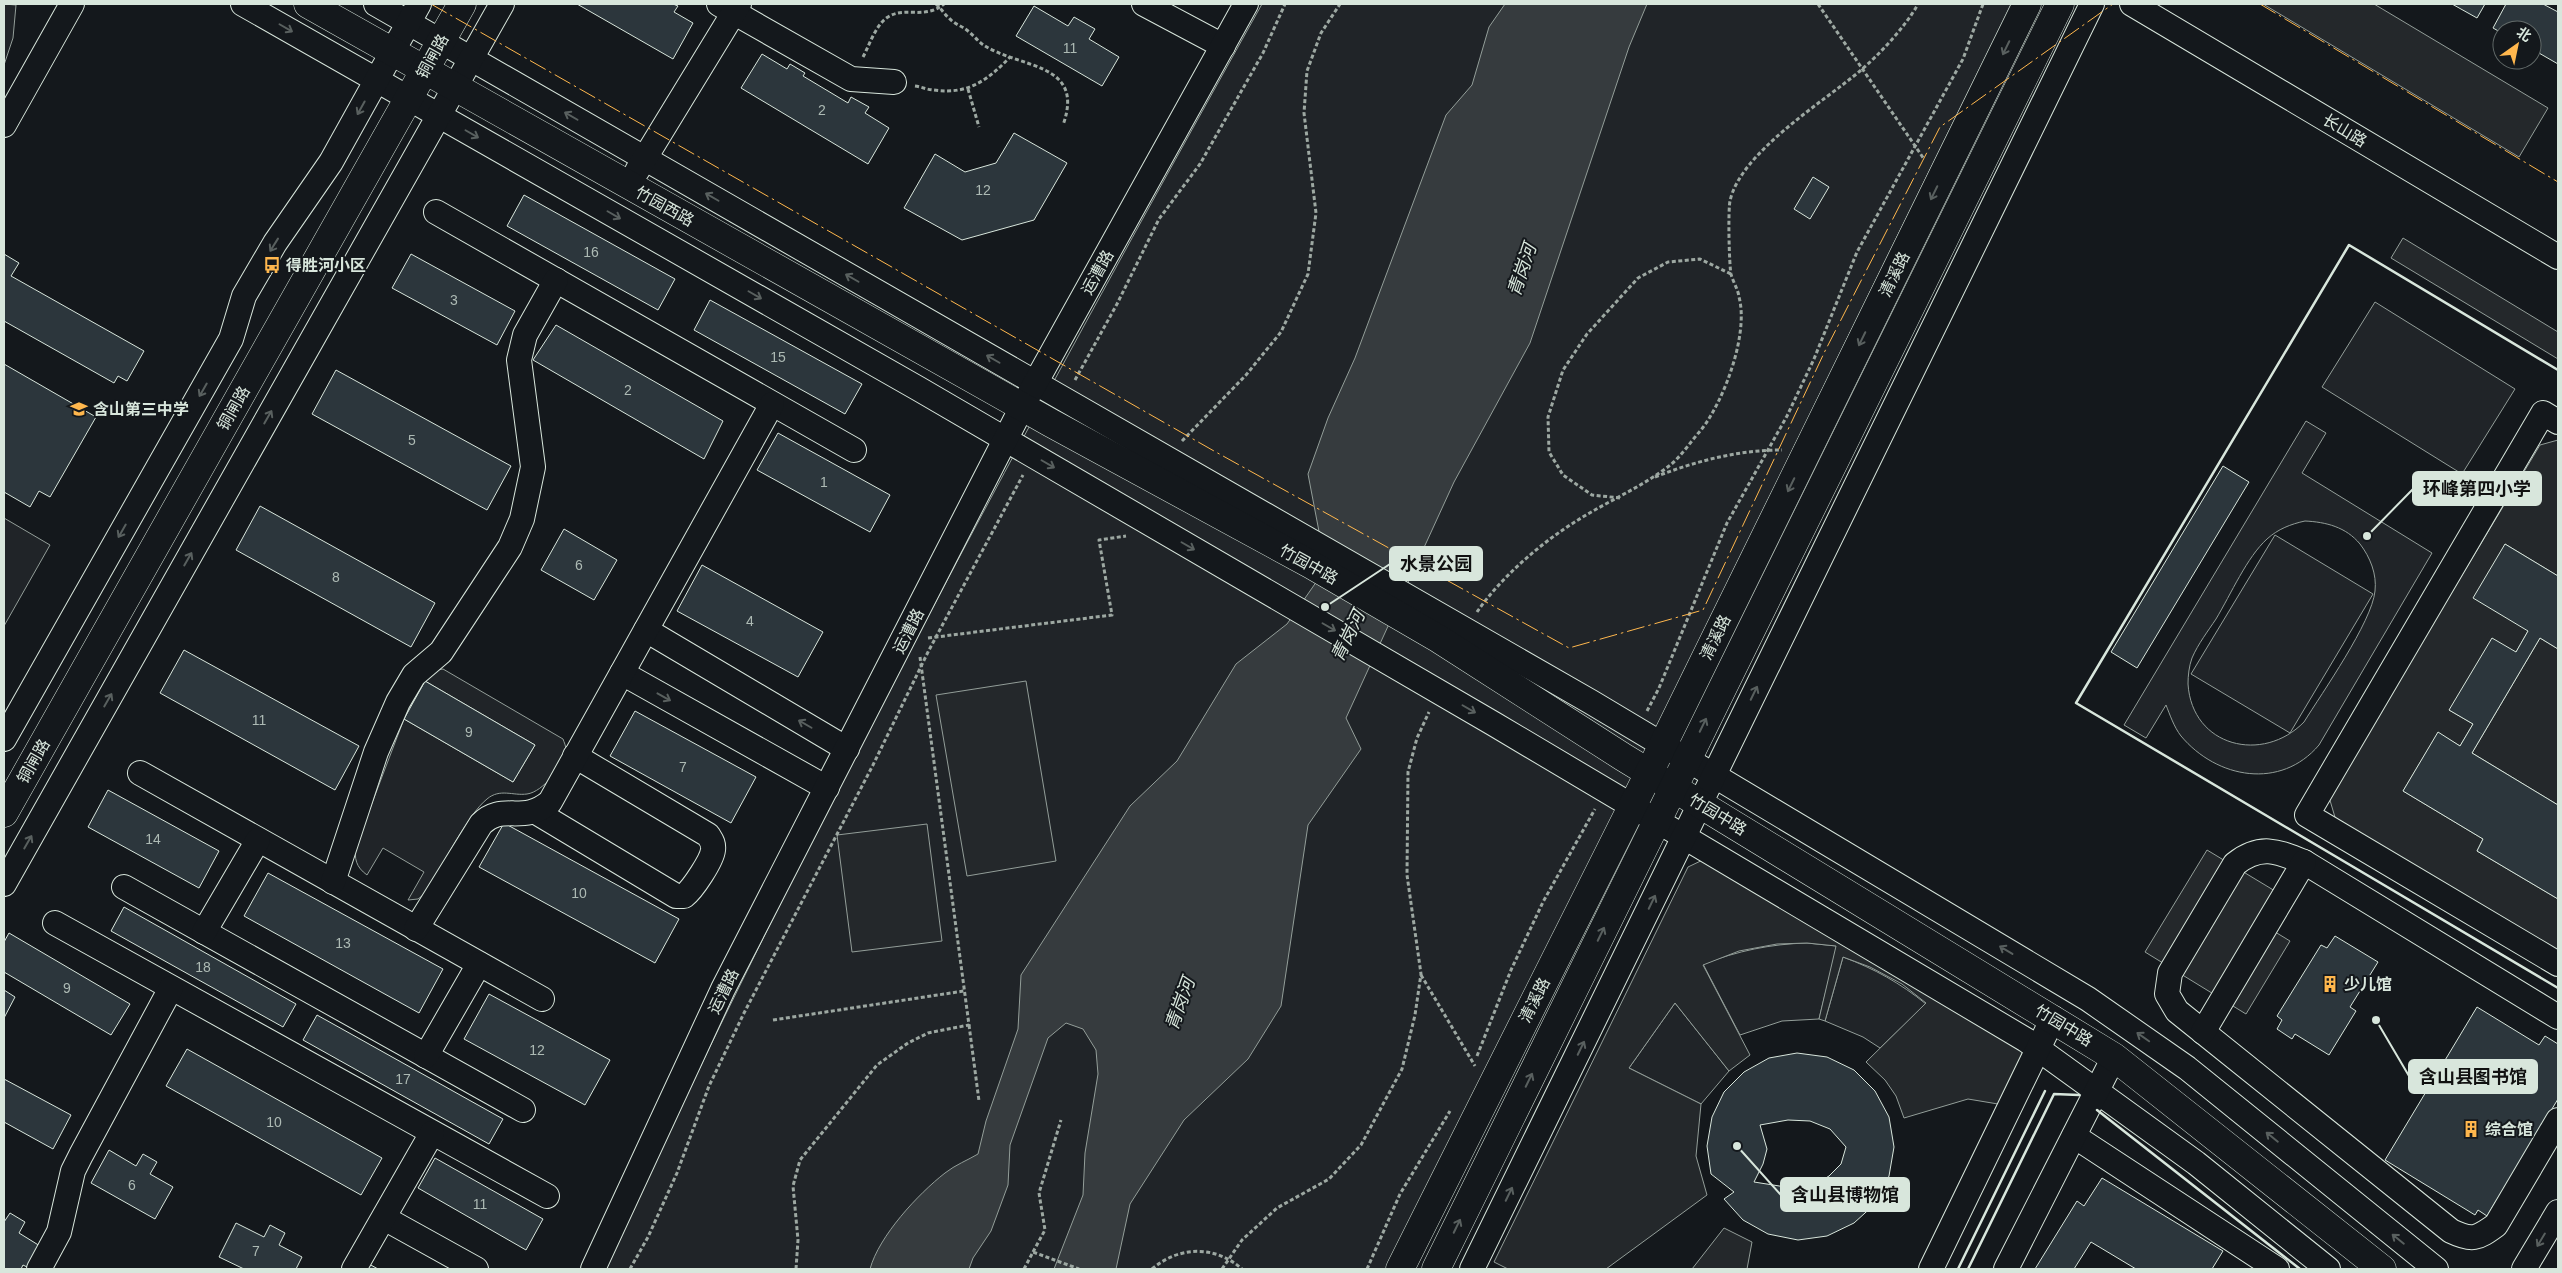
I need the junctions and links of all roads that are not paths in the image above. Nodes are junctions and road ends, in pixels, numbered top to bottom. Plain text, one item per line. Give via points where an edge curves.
1 (72, 4) edge
2 (243, 4) edge
3 (308, 4) edge
4 (376, 4) edge
5 (462, 4) edge
6 (502, 4) edge
7 (1144, 4) edge
8 (1246, 4) edge
9 (2027, 4) edge
10 (2060, 4) edge
11 (2092, 4) edge
12 (2132, 4) edge
13 (731, 7) edge
14 (414, 13) edge
15 (441, 41) junction
16 (1223, 46) junction
17 (392, 52) junction
18 (471, 58) junction
19 (424, 71) junction
20 (377, 80) junction
21 (894, 82) road end
22 (455, 88) junction
23 (409, 98) junction
24 (439, 115) junction
25 (4, 125) edge
26 (645, 158) junction
27 (628, 185) junction
28 (436, 212) dead end
29 (2556, 250) edge
30 (556, 280) junction
31 (1886, 291) junction
32 (1912, 304) junction
33 (1036, 383) junction
34 (772, 404) junction
35 (1022, 407) junction
36 (2558, 422) edge
37 (1006, 439) junction
38 (854, 450) dead end
39 (646, 630) junction
40 (622, 673) junction
41 (4, 739) edge
42 (1662, 745) junction
43 (847, 749) junction
44 (576, 756) junction
45 (1686, 759) junction
46 (140, 773) dead end
47 (1649, 773) junction
48 (1714, 775) junction
49 (1673, 787) junction
50 (827, 788) junction
51 (1700, 804) junction
52 (1632, 806) junction
53 (536, 812) junction
54 (4, 813) edge
55 (1657, 820) junction
56 (1684, 836) junction
57 (258, 840) junction
58 (2304, 862) junction
59 (333, 882) junction
60 (4, 884) edge
61 (124, 887) dead end
62 (55, 923) dead end
63 (416, 929) junction
64 (204, 932) junction
65 (479, 964) junction
66 (2558, 964) edge
67 (171, 988) junction
68 (542, 999) dead end
69 (2558, 1017) edge
70 (2053, 1018) junction
71 (2203, 1032) junction
72 (2038, 1048) junction
73 (426, 1056) junction
74 (2114, 1057) junction
75 (2097, 1090) junction
76 (522, 1110) dead end
77 (2558, 1120) edge
78 (432, 1133) junction
79 (2074, 1136) junction
80 (546, 1196) dead end
81 (2558, 1212) edge
82 (384, 1218) junction
83 (39, 1269) edge
84 (354, 1269) edge
85 (476, 1269) edge
86 (593, 1269) edge
87 (1400, 1269) edge
88 (1436, 1269) edge
89 (1472, 1269) edge
90 (1932, 1269) edge
91 (2006, 1269) edge
92 (2278, 1269) edge
93 (2328, 1269) edge
94 (2382, 1269) edge
95 (2436, 1269) edge
96 (2524, 1269) edge

1 - 25 street
2 -> 20 street
3 - 17 main road, 竹园西路
4 - 14 street
5 - 15 main road, 铜闸路
6 - 18 street
7 - 16 street
8 - 16 street, 运漕路
9 -> 31 main road, 清溪路
10 - 32 main road, 清溪路
48 -> 11 street
12 - 29 street, 长山路
13 - 21 street via 852,79
13 - 26 street
14 - 15 street
14 - 17 street
15 - 18 street
15 - 19 main road, 铜闸路
16 - 33 street, 运漕路
17 - 19 main road, 竹园西路
17 - 20 street
18 - 22 street
26 -> 18 street
19 - 22 main road, 竹园西路
19 - 23 main road, 铜闸路
20 - 23 street
20 -> 41 street via 331,162 275,243 249,289 232,339
22 - 24 street
22 - 27 main road, 竹园西路
23 - 24 street
23 - 54 main road, 铜闸路
24 -> 37 street
60 -> 24 street
26 - 27 street
33 -> 26 street
27 - 35 main road, 竹园西路
28 - 30 street
30 - 34 street
30 - 59 street via 525,335 519,360 533,468 522,519 510,547 441,652 414,675 398,702 376,752
31 - 32 main road
31 -> 42 main road, 清溪路
45 -> 32 main road, 清溪路
33 - 35 street, 运漕路
33 - 42 street
34 - 38 street
34 - 39 street
35 - 37 street, 运漕路
35 - 47 main road, 竹园中路 via 1310,564 1439,639
36 - 66 street via 2543,413 2307,815
37 - 43 street, 运漕路
37 -> 52 street
39 - 40 street
43 -> 39 street
40 - 44 street
40 -> 50 street
42 - 45 street
42 - 47 main road, 清溪路
43 - 50 street, 运漕路
44 - 53 street via 550,802
44 - 53 street via 708,835 713,851 691,890 684,896 676,896
45 - 48 street
45 - 49 main road, 清溪路
46 - 57 street
47 - 49 main road, 竹园中路
47 - 52 main road, 清溪路
48 - 51 street
95 -> 48 street via 2187,1068 2088,999
49 - 51 main road, 竹园中路
49 - 55 main road, 清溪路
50 - 86 street, 运漕路 via 723,989
51 - 56 street
51 - 70 main road, 竹园中路
52 - 55 street
52 - 87 main road, 清溪路 via 1479,1081
53 - 63 street via 488,816
55 - 56 street
88 -> 55 main road, 清溪路
56 - 72 street
89 -> 56 street
57 - 59 street
57 - 64 street
58 - 69 street
58 - 71 street
58 - 71 street via 2281,852 2263,850 2247,854 2235,864 2170,974 2166,994 2177,1011
59 - 63 street
61 - 64 street
62 - 67 street
63 - 65 street
64 - 73 street
65 - 68 street
65 - 73 street
67 - 78 street
67 - 83 street via 73,1171 59,1232
70 - 72 street
70 - 74 main road, 竹园中路
71 - 77 street via 2450,1231 2467,1239 2482,1235 2496,1224
72 - 75 street
72 - 90 street
73 - 76 street
74 - 75 street
74 - 94 main road, 竹园中路
75 - 79 street
75 - 93 street via 2196,1163
78 - 80 street
78 - 82 street
79 - 91 street
79 - 92 street
81 -> 96 street
82 - 84 street
82 - 85 street

